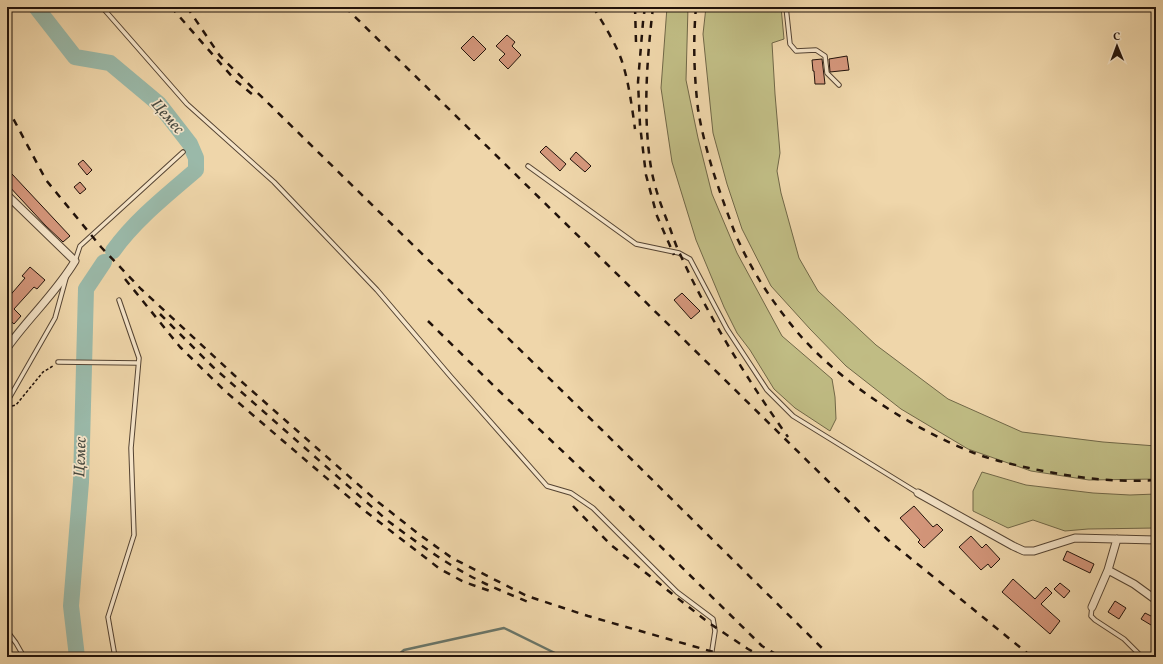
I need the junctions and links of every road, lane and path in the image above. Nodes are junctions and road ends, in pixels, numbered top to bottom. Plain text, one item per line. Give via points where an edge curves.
1 (102, 7) edge
2 (786, 7) edge
3 (839, 85) dead end
4 (183, 152) dead end
5 (528, 166) dead end
6 (7, 195) edge
7 (75, 261) junction
8 (68, 272) junction
9 (119, 300) dead end
10 (7, 348) edge
11 (58, 362) joint
12 (138, 364) junction
13 (7, 402) edge
14 (12, 407) dead end
15 (918, 493) joint
16 (1117, 539) junction
17 (1156, 540) edge
18 (1108, 570) junction
19 (1156, 600) edge
20 (1092, 606) joint
21 (7, 631) edge
22 (24, 657) edge
23 (115, 657) edge
24 (711, 657) edge
25 (1144, 657) edge

1 - 24 lane via 187,104 274,182 377,290 547,486 570,493 593,508 677,592 713,619 715,631
2 - 3 lane via 790,44 796,51 816,50 825,56 827,73
4 - 7 lane via 80,246
5 - 15 lane via 636,244 679,253 690,259 727,330 767,390 793,416
6 - 7 street
7 - 8 street
8 - 10 street
8 - 13 lane via 55,318
9 - 12 lane via 139,358
11 - 12 lane
11 - 14 path via 43,372
12 - 23 lane via 131,448 134,535 108,618
15 - 16 street via 1024,551 1034,551 1075,538
16 - 17 street
16 - 18 street
18 - 19 street
18 - 20 street
20 - 25 lane via 1091,616 1095,620 1124,639
21 - 22 lane

